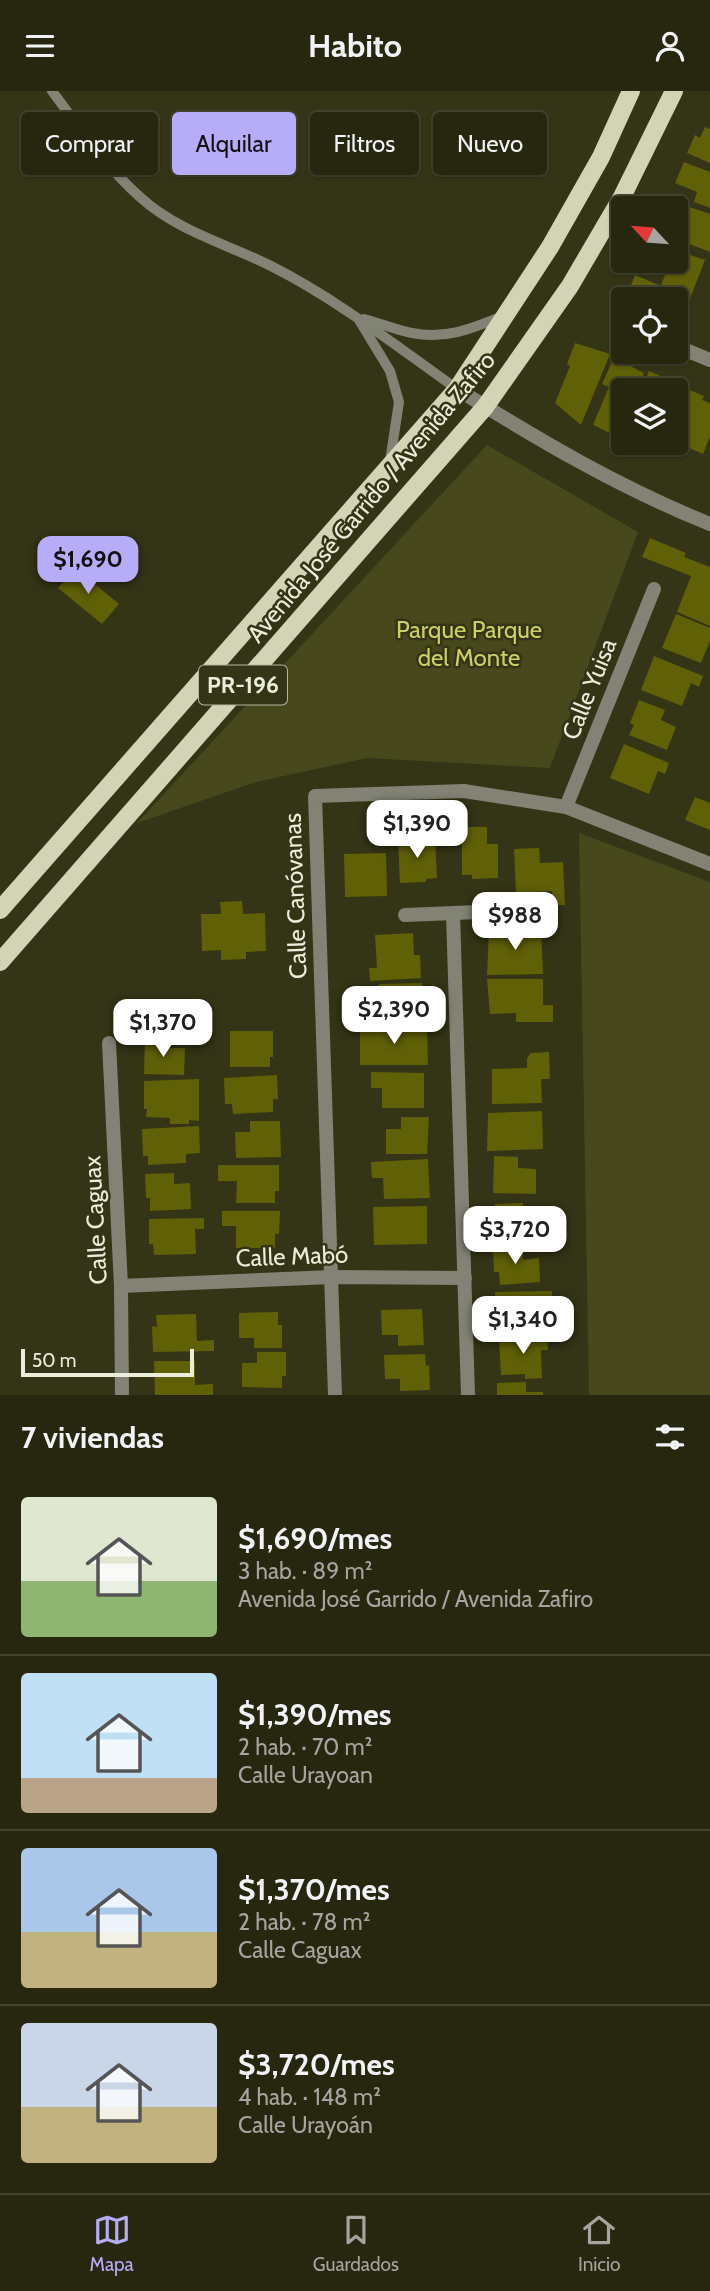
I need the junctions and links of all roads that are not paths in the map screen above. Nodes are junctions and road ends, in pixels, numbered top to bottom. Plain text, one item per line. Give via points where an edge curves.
1 (52, 91) edge
2 (631, 91) edge
3 (674, 91) edge
4 (506, 314) junction
5 (358, 318) junction
6 (688, 350) edge
7 (709, 357) edge
8 (457, 389) junction
9 (485, 407) junction
10 (388, 469) junction
11 (710, 524) edge
12 (654, 589) dead end
13 (566, 807) junction
14 (710, 864) edge
15 (0, 910) edge
16 (503, 911) dead end
17 (453, 914) junction
18 (405, 915) dead end
19 (0, 963) edge
20 (109, 1043) dead end
21 (332, 1277) junction
22 (464, 1278) junction
23 (121, 1286) junction
24 (122, 1395) edge
25 (335, 1395) edge
26 (468, 1395) edge

1 - 5 lane via 141,199 186,229 272,266
2 - 4 main road, Avenida José Garrido / Avenida Zafiro / PR-196 via 601,157
3 - 9 main road, Avenida José Garrido / Avenida Zafiro / PR-196 via 622,197 570,286
4 - 5 lane via 467,331 440,336
4 - 8 main road, Avenida José Garrido / Avenida Zafiro / PR-196
5 - 8 lane
5 - 10 lane via 390,371 399,402
6 - 7 street
8 - 9 street
8 - 10 main road, Avenida José Garrido / Avenida Zafiro / PR-196
9 - 11 street via 579,464
9 - 19 main road, Avenida José Garrido / Avenida Zafiro / PR-196
10 - 15 main road, Avenida José Garrido / Avenida Zafiro / PR-196
12 - 13 street, Calle Yuisa
13 - 14 street, Calle Canóvanas
13 - 21 street, Calle Canóvanas via 464,791 315,796
16 - 17 street
17 - 18 street
17 - 22 street
20 - 23 street, Calle Caguax
21 - 22 street, Calle Mabó
21 - 23 street, Calle Mabó
21 - 25 street
22 - 26 street
23 - 24 street, Calle Caguax

